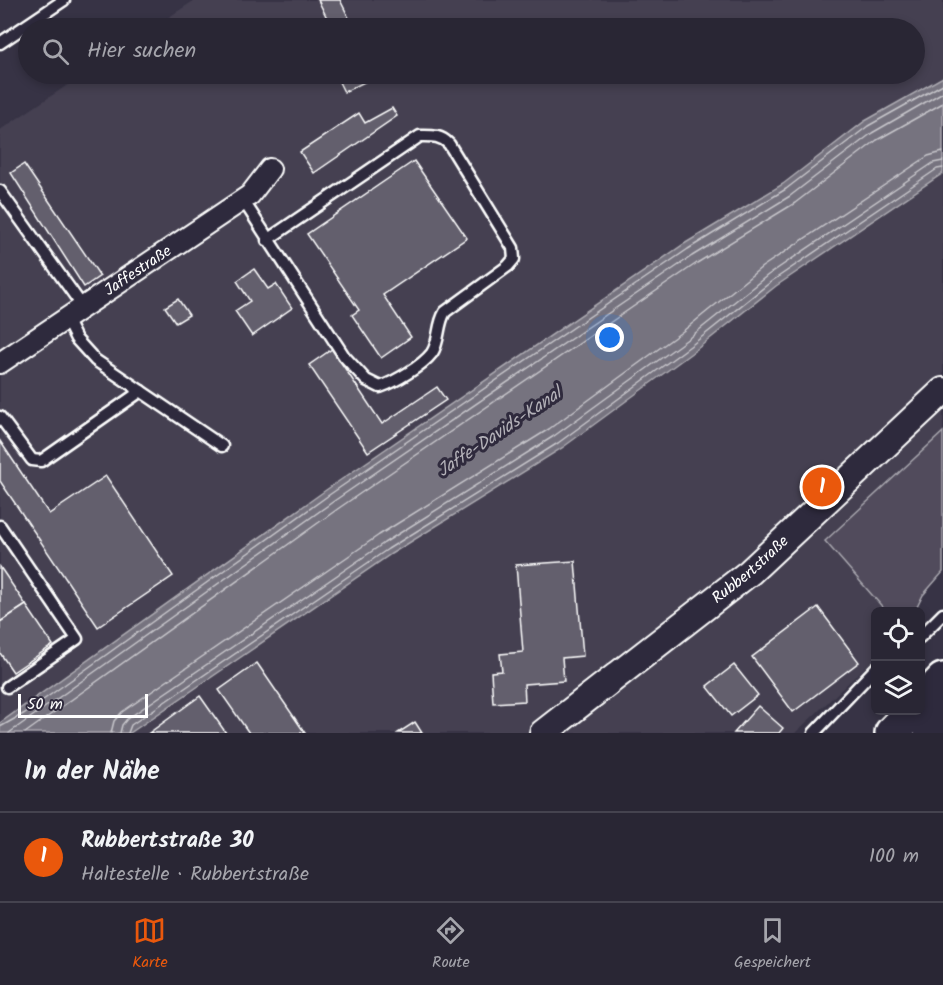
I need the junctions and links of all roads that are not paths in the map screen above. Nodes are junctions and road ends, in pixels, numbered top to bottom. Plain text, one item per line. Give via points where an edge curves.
1 (64, 0) edge
2 (37, 18) edge
3 (18, 31) edge
4 (0, 43) edge
5 (270, 169) dead end
6 (0, 191) edge
7 (243, 200) junction
8 (267, 240) junction
9 (83, 308) junction
10 (66, 318) junction
11 (0, 363) edge
12 (141, 391) junction
13 (943, 391) edge
14 (0, 417) edge
15 (222, 446) dead end
16 (0, 526) edge
17 (943, 614) edge
18 (925, 633) edge
19 (871, 673) edge
20 (943, 680) edge
21 (7, 687) dead end
22 (925, 700) edge
23 (910, 715) edge
24 (943, 720) edge
25 (543, 733) edge
26 (814, 733) edge
27 (892, 733) edge
28 (931, 733) edge

1 - 2 lane
3 - 4 lane
5 - 7 street, Jaffestraße
6 - 9 lane
7 - 8 lane
7 - 9 street, Jaffestraße
8 - 8 lane via 350,364 380,387 395,382 431,353 438,323 445,312 514,259 513,248 442,137 420,136
9 - 10 street, Jaffestraße
10 - 11 street, Jaffestraße
10 - 12 lane via 76,339 95,360
12 - 14 lane via 41,461 32,460
12 - 15 lane
13 - 25 street, Rubbertstraße via 750,572
16 - 21 lane via 77,639
17 - 18 lane
19 - 26 lane
20 - 22 highway
23 - 27 highway
24 - 28 highway

